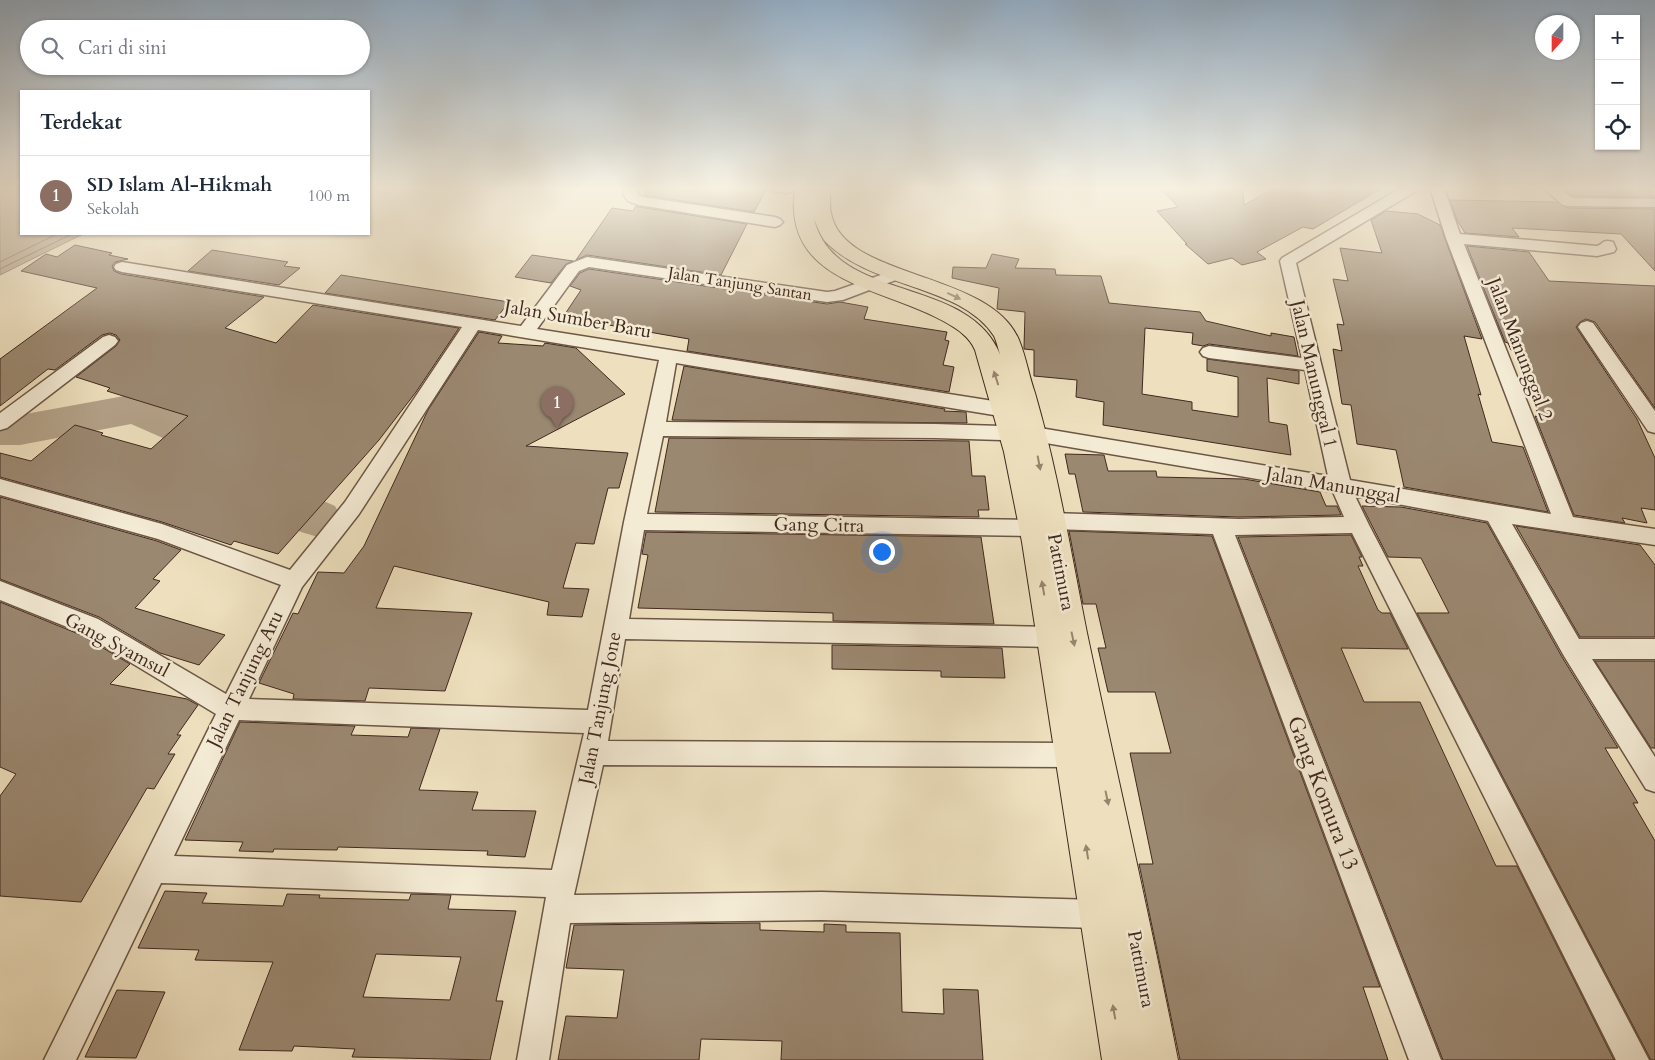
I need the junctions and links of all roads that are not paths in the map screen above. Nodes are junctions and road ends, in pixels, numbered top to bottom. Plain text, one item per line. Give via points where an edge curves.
1 (810, 237) edge
2 (834, 237) edge
3 (1328, 237) edge
4 (1454, 238) joint
5 (1607, 245) dead end
6 (122, 267) dead end
7 (882, 280) junction
8 (474, 323) junction
9 (1586, 327) dead end
10 (526, 332) junction
11 (109, 341) dead end
12 (1209, 352) dead end
13 (668, 356) junction
14 (1311, 365) junction
15 (1020, 422) junction
16 (0, 423) edge
17 (1655, 426) edge
18 (655, 429) junction
19 (0, 487) edge
20 (1341, 487) junction
21 (1495, 514) junction
22 (635, 522) junction
23 (1566, 524) junction
24 (1042, 525) junction
25 (1358, 525) junction
26 (1221, 527) junction
27 (1655, 537) edge
28 (294, 581) junction
29 (0, 590) edge
30 (615, 630) junction
31 (1052, 638) junction
32 (1572, 649) junction
33 (1655, 649) edge
34 (230, 709) junction
35 (599, 722) junction
36 (593, 753) junction
37 (1071, 755) junction
38 (1655, 780) edge
39 (153, 869) junction
40 (561, 896) junction
41 (1097, 914) junction
42 (60, 1060) edge
43 (534, 1060) edge
44 (1122, 1060) edge
45 (1158, 1060) edge
46 (1424, 1060) edge
47 (1633, 1060) edge

1 - 7 main road, Pattimura via 818,251 838,268
2 - 7 main road, Pattimura via 851,254 869,265
3 - 14 street, Jalan Manunggal 1 via 1288,261
4 - 5 street via 1597,251 1608,249
4 - 23 street, Jalan Manunggal 2
6 - 8 street, Jalan Sumber Baru
7 - 10 street, Jalan Tanjung Santan via 828,297 587,262 573,268
7 - 15 main road, Pattimura via 971,328 985,344
8 - 10 street, Jalan Sumber Baru
8 - 28 street, Jalan Tanjung Aru via 352,508
9 - 17 street
10 - 13 street, Jalan Sumber Baru
11 - 16 street
12 - 14 street
13 - 15 street, Jalan Sumber Baru
13 - 18 street, Jalan Tanjung Jone
14 - 20 street, Jalan Manunggal 1
15 - 18 street via 935,430
15 - 20 street, Jalan Manunggal
15 - 24 main road, Pattimura
18 - 22 street, Jalan Tanjung Jone
19 - 28 street via 162,532
20 - 21 street, Jalan Manunggal
20 - 25 street, Jalan Manunggal 1
21 - 23 street, Jalan Manunggal
21 - 32 street
22 - 24 street, Gang Citra
22 - 30 street, Jalan Tanjung Jone
23 - 27 street, Jalan Manunggal
24 - 26 street, Gang Citra
31 -> 24 main road, Pattimura
24 -> 45 main road, Pattimura via 1073,637
25 - 26 street, Gang Citra
25 - 47 street, Jalan Manunggal 1
26 - 46 street, Gang Komura 13
28 - 34 street, Jalan Tanjung Aru
29 - 34 street, Gang Syamsul via 90,626
30 - 31 street
30 - 35 street, Jalan Tanjung Jone
31 - 37 main road, Pattimura
32 - 33 street
32 - 38 street
34 - 35 street
34 - 39 street, Jalan Tanjung Aru
35 - 36 street, Jalan Tanjung Jone
36 - 37 street
36 - 40 street, Jalan Tanjung Jone
41 -> 37 main road, Pattimura
39 - 40 street
39 - 42 street, Jalan Tanjung Aru
40 - 41 street
40 - 43 street, Jalan Tanjung Jone
44 -> 41 main road, Pattimura

